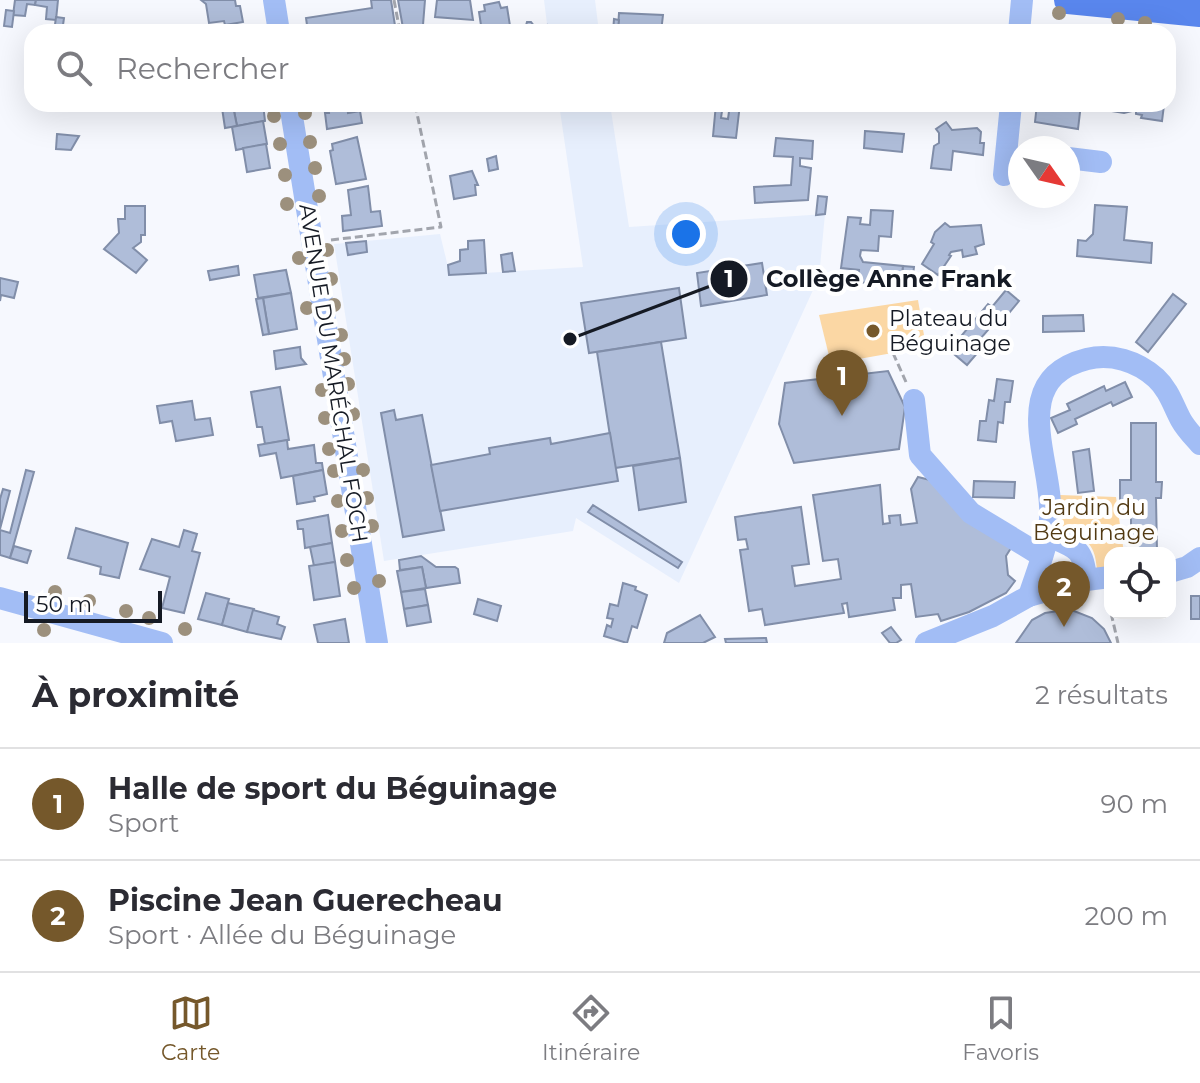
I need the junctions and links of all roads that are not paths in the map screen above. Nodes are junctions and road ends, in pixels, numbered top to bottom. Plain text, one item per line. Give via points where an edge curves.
1 (274, 0) edge
2 (1022, 0) edge
3 (1068, 0) edge
4 (1200, 13) edge
5 (278, 24) edge
6 (1020, 24) edge
7 (291, 112) edge
8 (1011, 112) edge
9 (1012, 136) edge
10 (1080, 159) edge
11 (1101, 162) dead end
12 (1008, 165) edge
13 (1004, 175) dead end
14 (914, 400) road end
15 (1200, 444) edge
16 (1045, 546) junction
17 (1200, 558) edge
18 (1176, 570) edge
19 (1104, 578) edge
20 (1086, 580) junction
21 (1029, 596) junction
22 (0, 598) edge
23 (114, 636) edge
24 (162, 643) edge
25 (377, 643) edge
26 (926, 643) edge

1 - 5 street
2 - 6 street
3 - 4 main road
7 - 25 street, AVENUE DU MARÉCHAL FOCH
8 - 9 street
10 - 11 street
12 - 13 street
14 - 16 street via 920,455 971,513
15 - 16 street via 1167,392 1143,369 1109,357 1084,360 1062,371 1047,388 1038,414 1050,491
16 - 20 street via 1082,553
16 - 21 street
17 - 18 street
19 - 20 street
20 - 21 street
21 - 26 street
22 - 23 street
23 - 24 street

